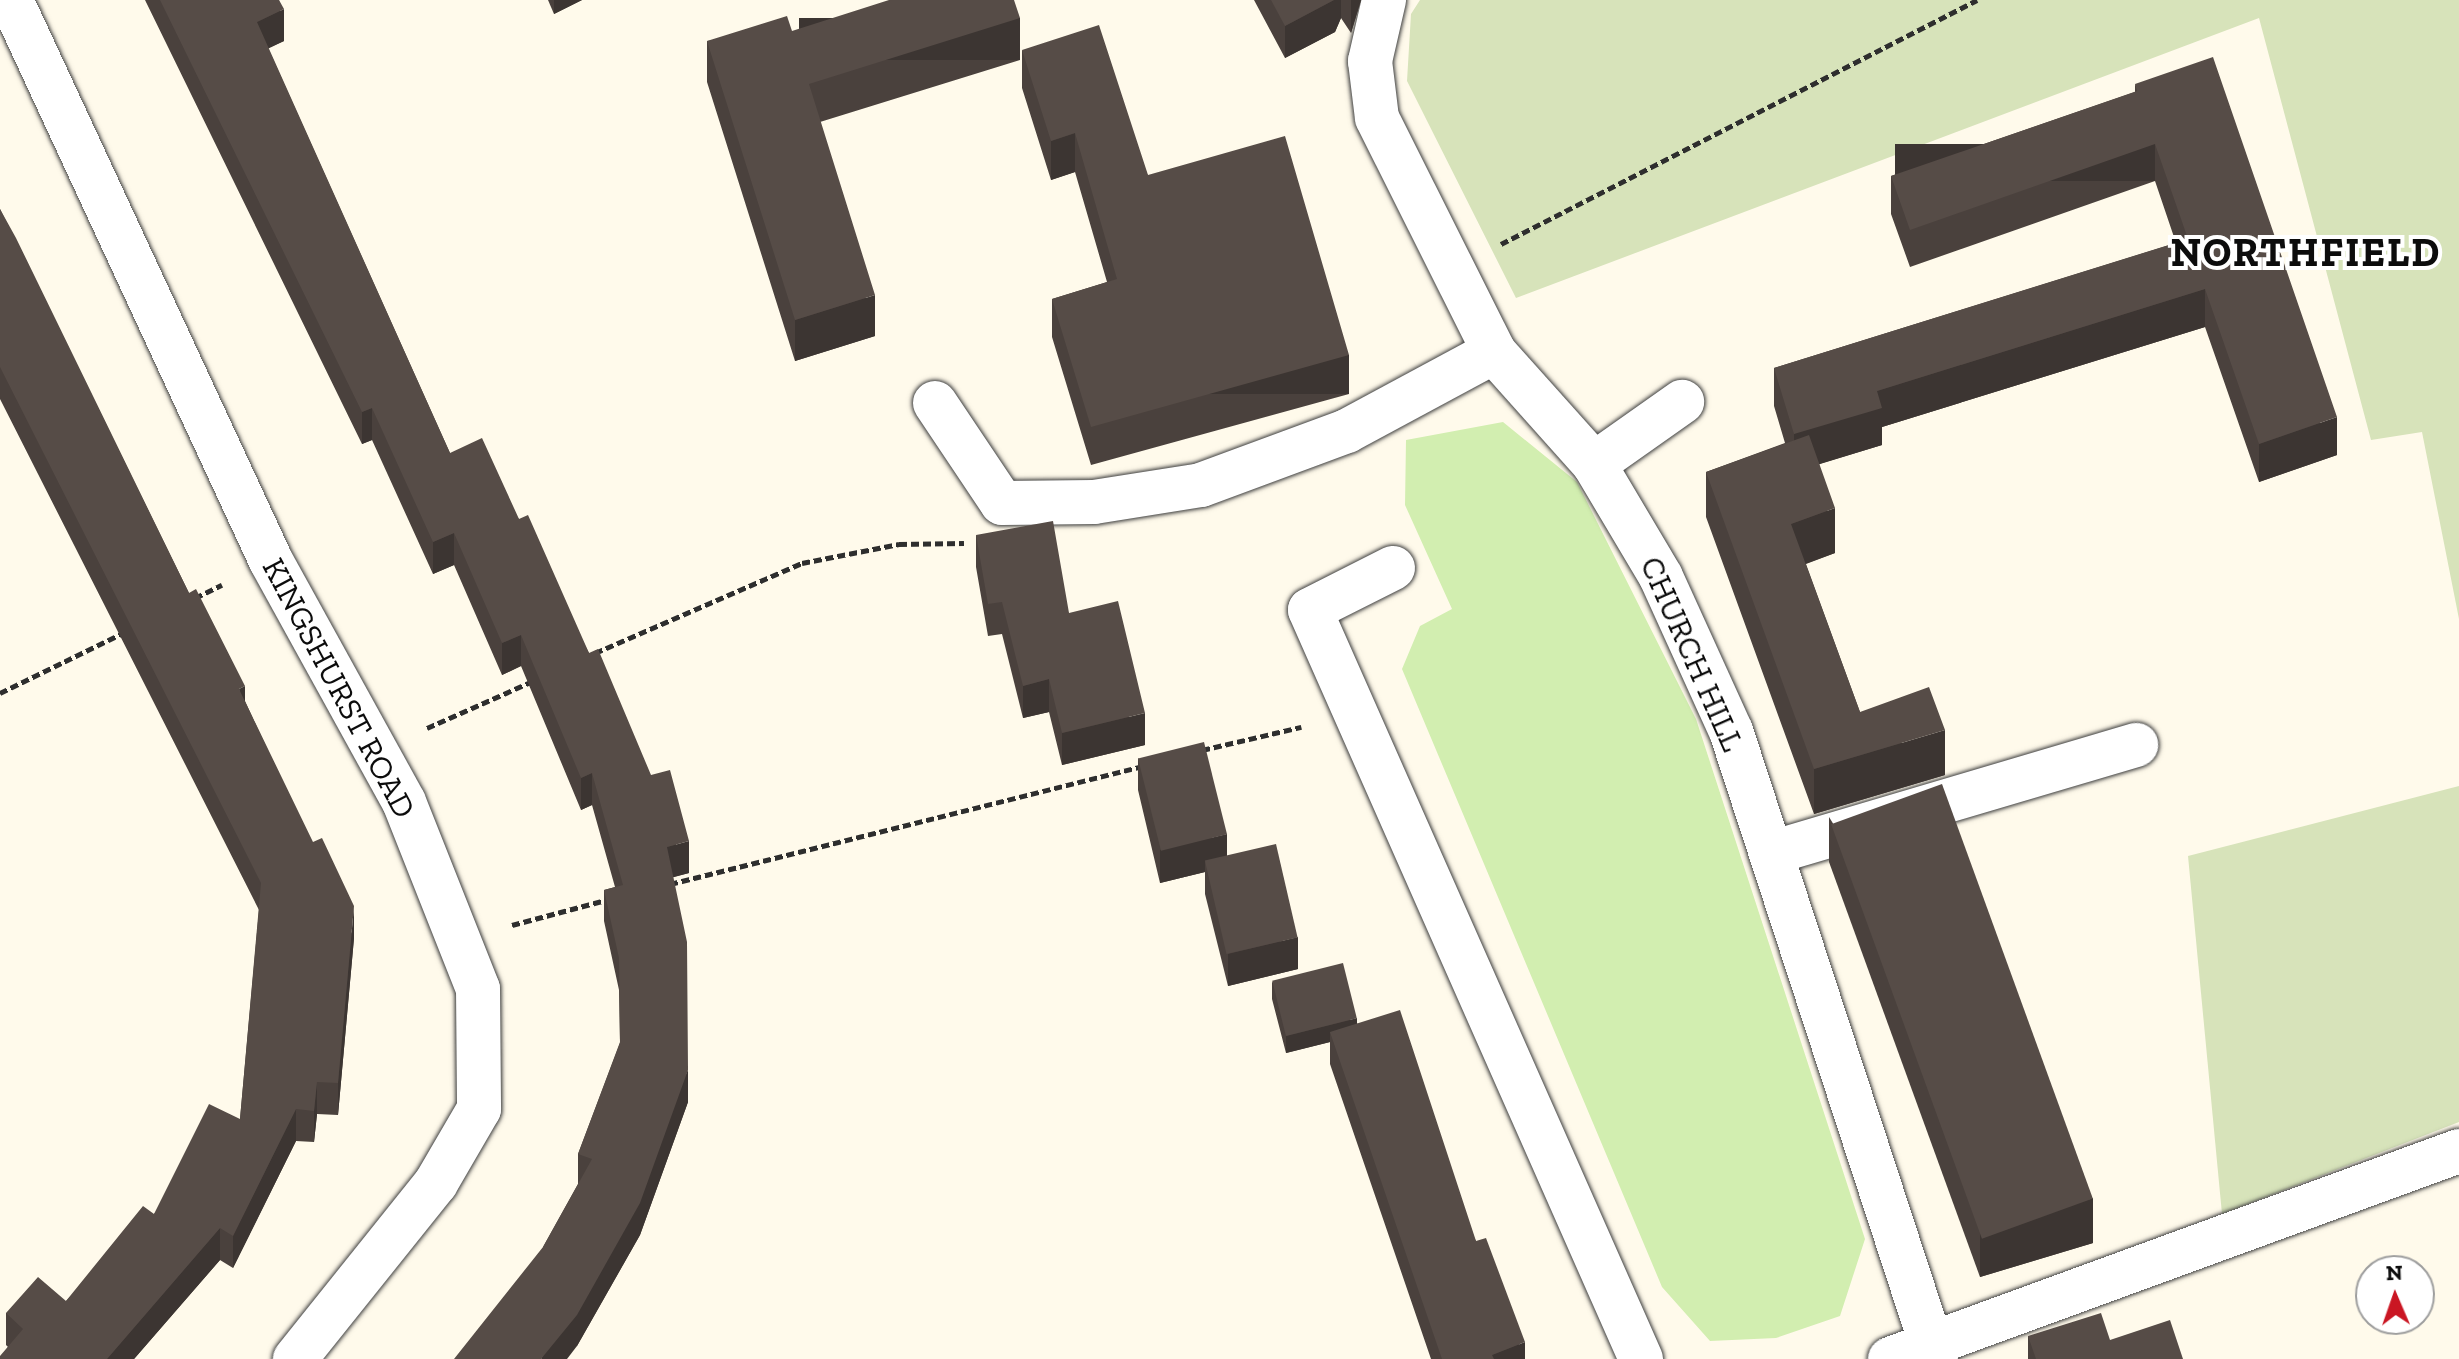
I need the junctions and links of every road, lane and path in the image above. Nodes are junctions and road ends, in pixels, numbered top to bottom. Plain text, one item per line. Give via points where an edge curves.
1 (11, 0) edge
2 (1384, 0) edge
3 (1977, 0) edge
4 (1491, 249) dead end
5 (1494, 352) junction
6 (1682, 402) dead end
7 (935, 403) dead end
8 (1594, 464) junction
9 (1002, 503) junction
10 (271, 561) junction
11 (1393, 568) dead end
12 (185, 603) edge
13 (142, 623) edge
14 (586, 657) edge
15 (544, 676) edge
16 (0, 693) edge
17 (1357, 715) junction
18 (2136, 745) dead end
19 (376, 751) junction
20 (1193, 753) edge
21 (1150, 764) edge
22 (1771, 853) junction
23 (660, 887) edge
24 (629, 895) edge
25 (458, 939) junction
26 (2459, 1151) edge
27 (1934, 1351) edge
28 (295, 1359) edge
29 (1641, 1359) edge
30 (1890, 1359) edge

1 - 10 street, KINGSHURST ROAD
2 - 5 street, CHURCH HILL via 1370,61 1377,118
3 - 4 path
5 - 8 street, CHURCH HILL
5 - 9 street via 1347,431 1201,485 1094,502
6 - 8 street
7 - 9 street
8 - 22 street, CHURCH HILL via 1674,605 1731,731
9 - 14 path via 1010,542 899,544 802,563
10 - 12 path
10 - 19 street, KINGSHURST ROAD
11 - 17 street via 1310,610
13 - 16 path
15 - 19 path
17 - 20 path
17 - 29 street
18 - 22 street
19 - 25 street, KINGSHURST ROAD
21 - 23 path
22 - 27 street, CHURCH HILL
24 - 25 path
25 - 28 street, KINGSHURST ROAD via 478,989 479,1109 436,1183
26 - 27 street
27 - 30 street

